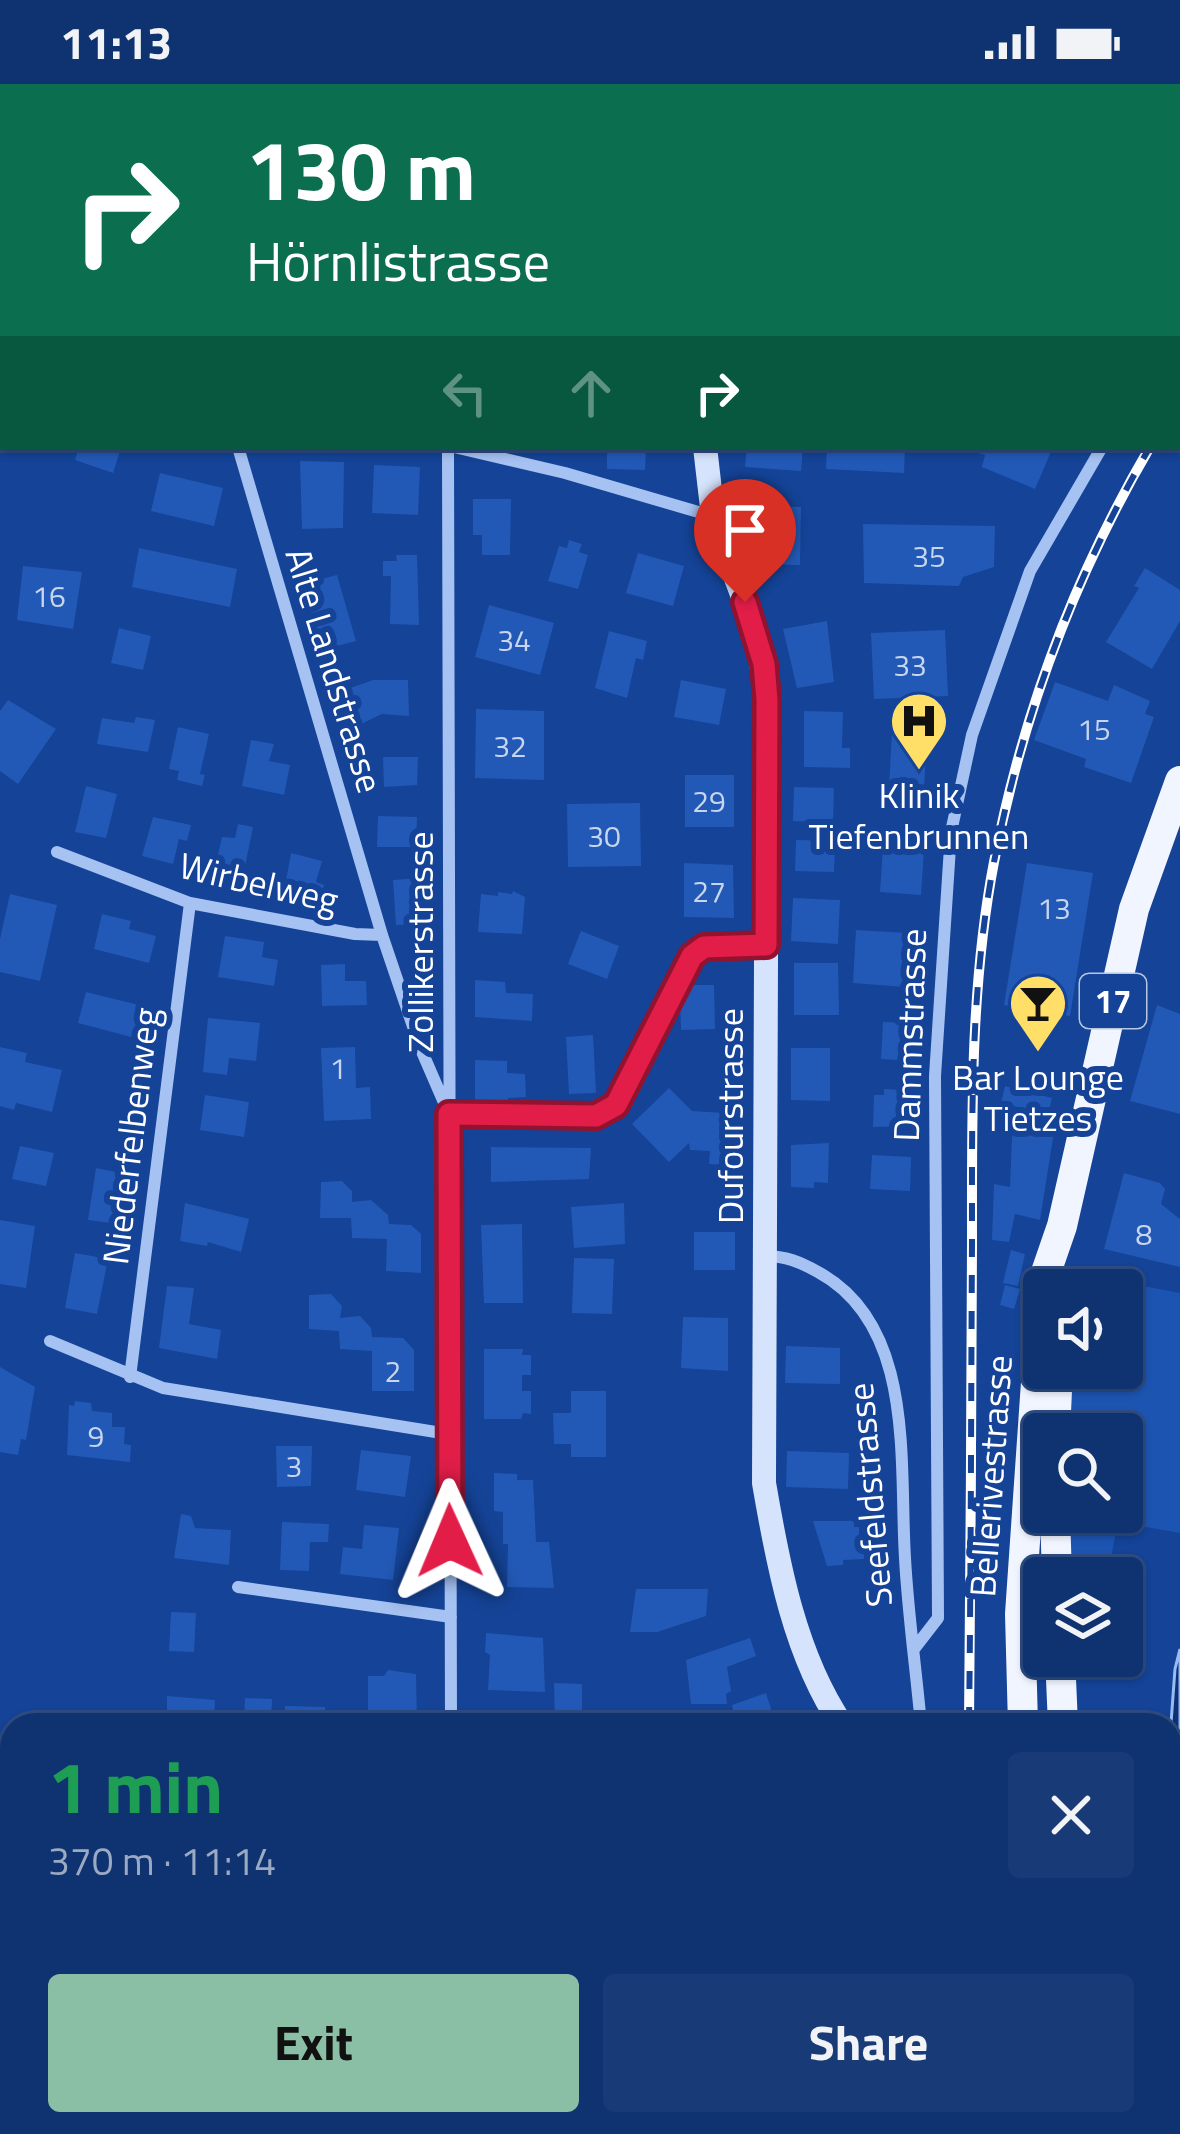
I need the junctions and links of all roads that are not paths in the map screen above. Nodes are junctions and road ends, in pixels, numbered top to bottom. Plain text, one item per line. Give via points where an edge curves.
1 (239, 450) edge
2 (451, 450) edge
3 (464, 450) edge
4 (705, 450) edge
5 (1100, 450) edge
6 (713, 516) junction
7 (1180, 781) edge
8 (57, 852) dead end
9 (190, 903) junction
10 (382, 935) junction
11 (766, 945) junction
12 (449, 1114) junction
13 (1062, 1226) junction
14 (764, 1256) junction
15 (1063, 1269) edge
16 (50, 1341) dead end
17 (130, 1377) junction
18 (448, 1434) junction
19 (238, 1588) dead end
20 (451, 1617) junction
21 (914, 1649) junction
22 (1061, 1677) edge
23 (830, 1693) junction
24 (452, 1713) edge
25 (838, 1713) edge
26 (849, 1713) edge
27 (920, 1713) edge
28 (1023, 1713) edge
29 (1062, 1713) edge

1 - 10 street, Alte Landstrasse
2 - 12 street, Zollikerstrasse
3 - 6 street
4 - 6 main road, Dufourstrasse
5 - 21 street, Dammstrasse via 1030,571 972,735 951,832 935,1076 938,1618
6 - 11 main road, Dufourstrasse via 764,664
7 - 13 main road, 17 via 1134,909
8 - 9 street, Wirbelweg
9 - 10 street, Wirbelweg
9 - 17 street, Niederfelbenweg
10 - 12 street, Alte Landstrasse
11 - 12 street via 704,947 692,956 616,1105 596,1116
11 - 14 main road, Dufourstrasse
12 - 18 street, Zollikerstrasse
13 - 15 main road, 17
13 - 28 main road, Bellerivestrasse / 17 via 1043,1280 1020,1614
14 - 21 street, Seefeldstrasse via 797,1261 838,1282 880,1336 896,1400
14 - 23 main road, Dufourstrasse via 764,1483 778,1570
16 - 17 street
17 - 18 street
18 - 20 street, Zollikerstrasse
19 - 20 street
20 - 24 street, Zollikerstrasse
21 - 27 street, Seefeldstrasse
22 - 29 main road
23 - 25 main road, Dufourstrasse
23 - 26 main road, Dufourstrasse

